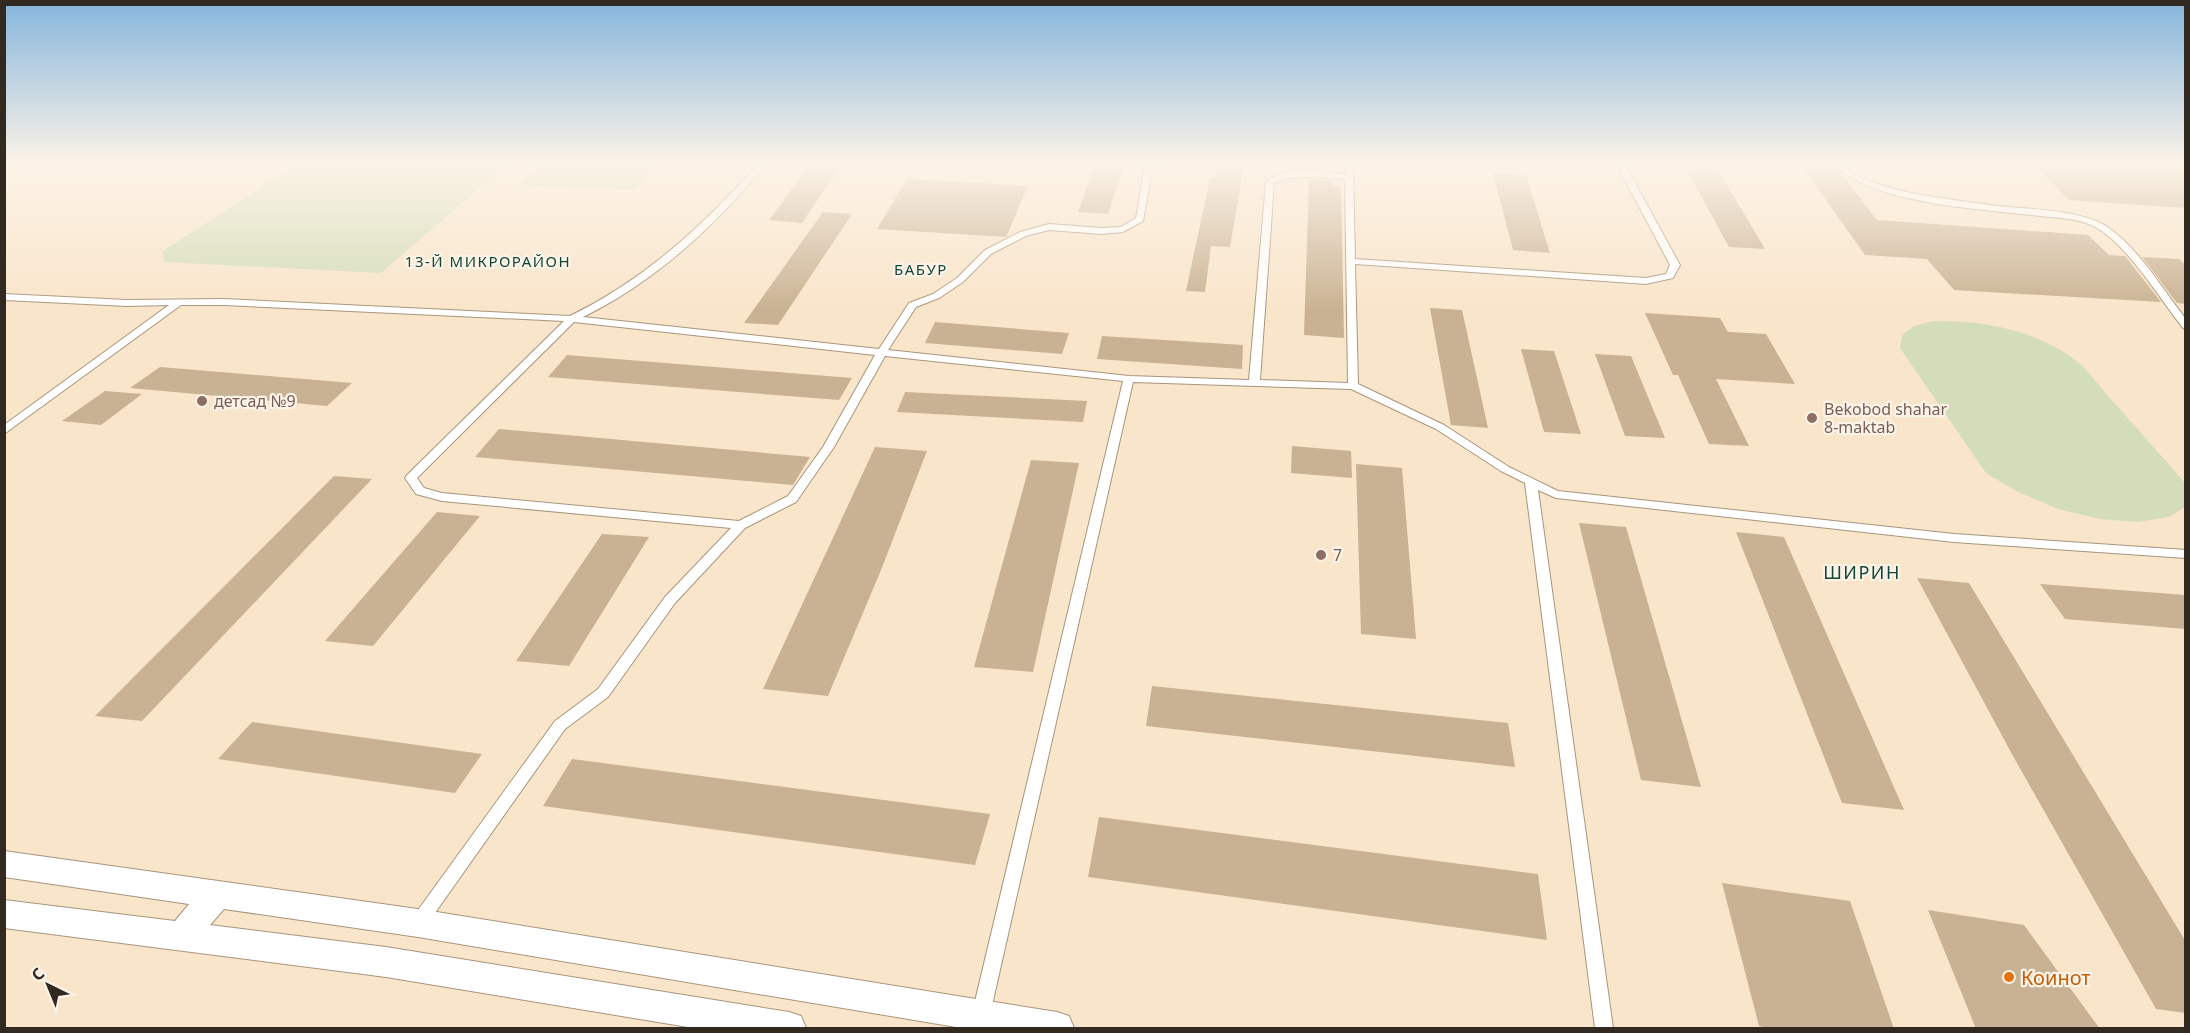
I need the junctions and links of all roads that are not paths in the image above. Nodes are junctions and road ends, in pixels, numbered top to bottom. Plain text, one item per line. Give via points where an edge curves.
1 (715, 213) edge
2 (1141, 213) edge
3 (1268, 213) edge
4 (1350, 213) edge
5 (1648, 213) edge
6 (2043, 213) edge
7 (1351, 261) junction
8 (4, 297) edge
9 (178, 303) junction
10 (572, 319) junction
11 (2186, 326) edge
12 (882, 352) junction
13 (1129, 379) junction
14 (1254, 384) junction
15 (1353, 386) junction
16 (4, 431) edge
17 (1531, 483) junction
18 (741, 525) junction
19 (2186, 554) edge
20 (4, 864) edge
21 (217, 894) junction
22 (4, 915) edge
23 (418, 923) junction
24 (181, 937) junction
25 (981, 1015) junction
26 (789, 1029) edge
27 (1057, 1029) edge
28 (1604, 1029) edge

1 - 10 lane via 656,268 598,308
2 - 12 lane via 1140,219 1124,229 1049,228 1023,234 988,252 960,280 936,296 912,305
3 - 14 lane
4 - 7 lane
5 - 7 lane via 1675,265 1670,276 1646,281
6 - 11 lane via 2100,225 2118,239
7 - 15 lane
8 - 9 lane
9 - 10 lane
9 - 16 lane
10 - 12 lane
10 - 18 lane via 411,478 420,491 442,497
12 - 13 lane
12 - 18 lane via 828,447 792,499
13 - 14 lane
13 - 25 lane
14 - 15 lane
15 - 17 lane via 1440,427
17 - 19 lane via 1556,494 1954,538
17 - 28 lane
18 - 23 lane via 670,600 603,693 560,724
20 - 21 street
21 - 23 street
21 - 24 street
22 - 24 street
23 - 25 street
24 - 26 street via 386,962
25 - 27 street

